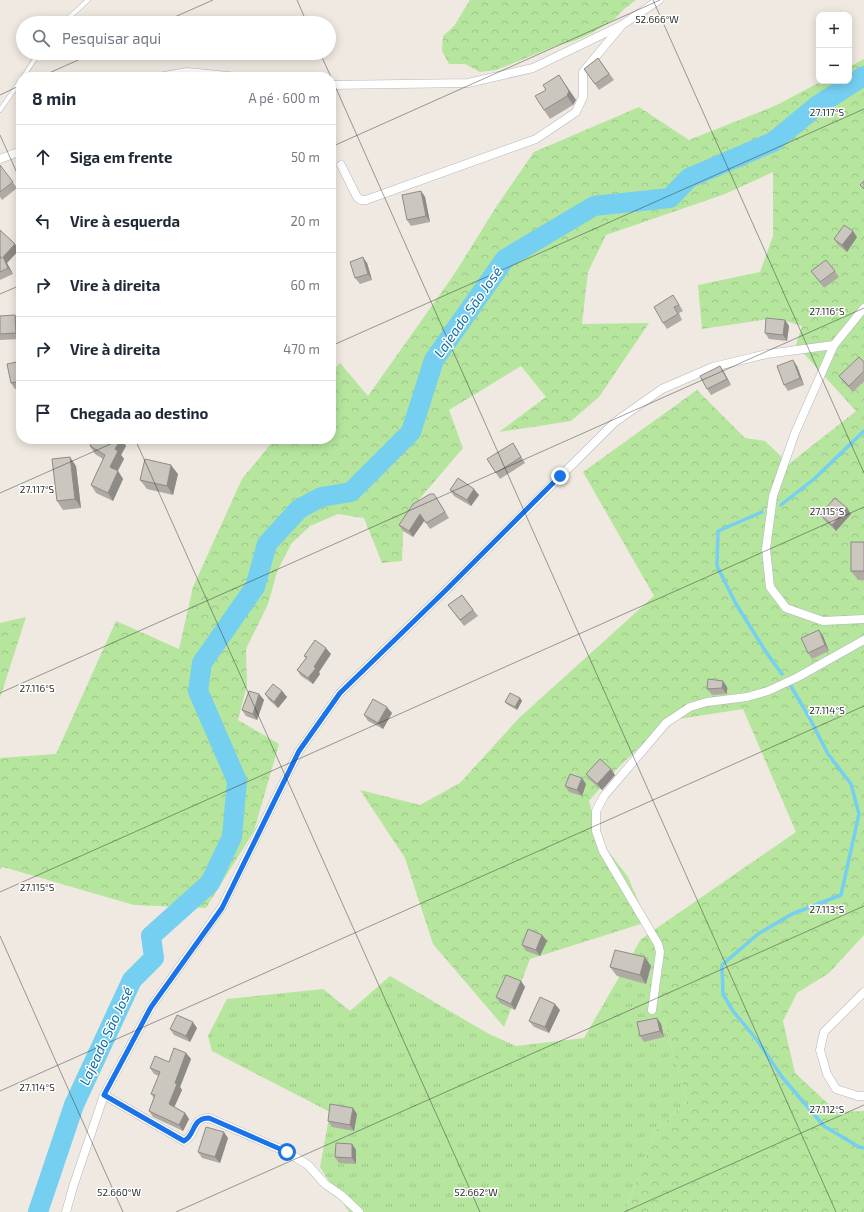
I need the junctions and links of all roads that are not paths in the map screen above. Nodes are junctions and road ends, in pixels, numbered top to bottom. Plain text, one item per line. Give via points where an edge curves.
1 (88, 0) edge
2 (659, 0) edge
3 (71, 16) edge
4 (622, 25) junction
5 (34, 60) edge
6 (26, 72) edge
7 (336, 85) edge
8 (16, 87) edge
9 (0, 110) edge
10 (16, 153) edge
11 (0, 159) edge
12 (341, 165) dead end
13 (864, 308) edge
14 (834, 345) junction
15 (864, 619) edge
16 (864, 640) edge
17 (864, 992) edge
18 (652, 1010) dead end
19 (104, 1095) junction
20 (864, 1096) edge
21 (66, 1212) edge
22 (359, 1212) edge

1 - 3 lane
2 - 4 street
4 - 7 street via 533,68 468,82
4 - 12 street via 583,72 583,97 576,112 536,139 366,200 357,197
5 - 6 lane
8 - 9 lane
10 - 11 street
13 - 14 street
14 - 15 street via 795,433 773,496 766,549 770,587 786,608 823,620
14 - 19 street via 767,354 712,367 662,390 615,422 340,693 299,751 222,908 151,1007
16 - 18 street via 768,691 690,707 666,723 604,796 596,811 596,831 603,851 658,944 660,952
17 - 20 street via 824,1032 820,1050 827,1074 836,1089
19 - 21 street
19 - 22 street via 184,1141 188,1139 198,1121 209,1118 287,1152 308,1165 325,1184

